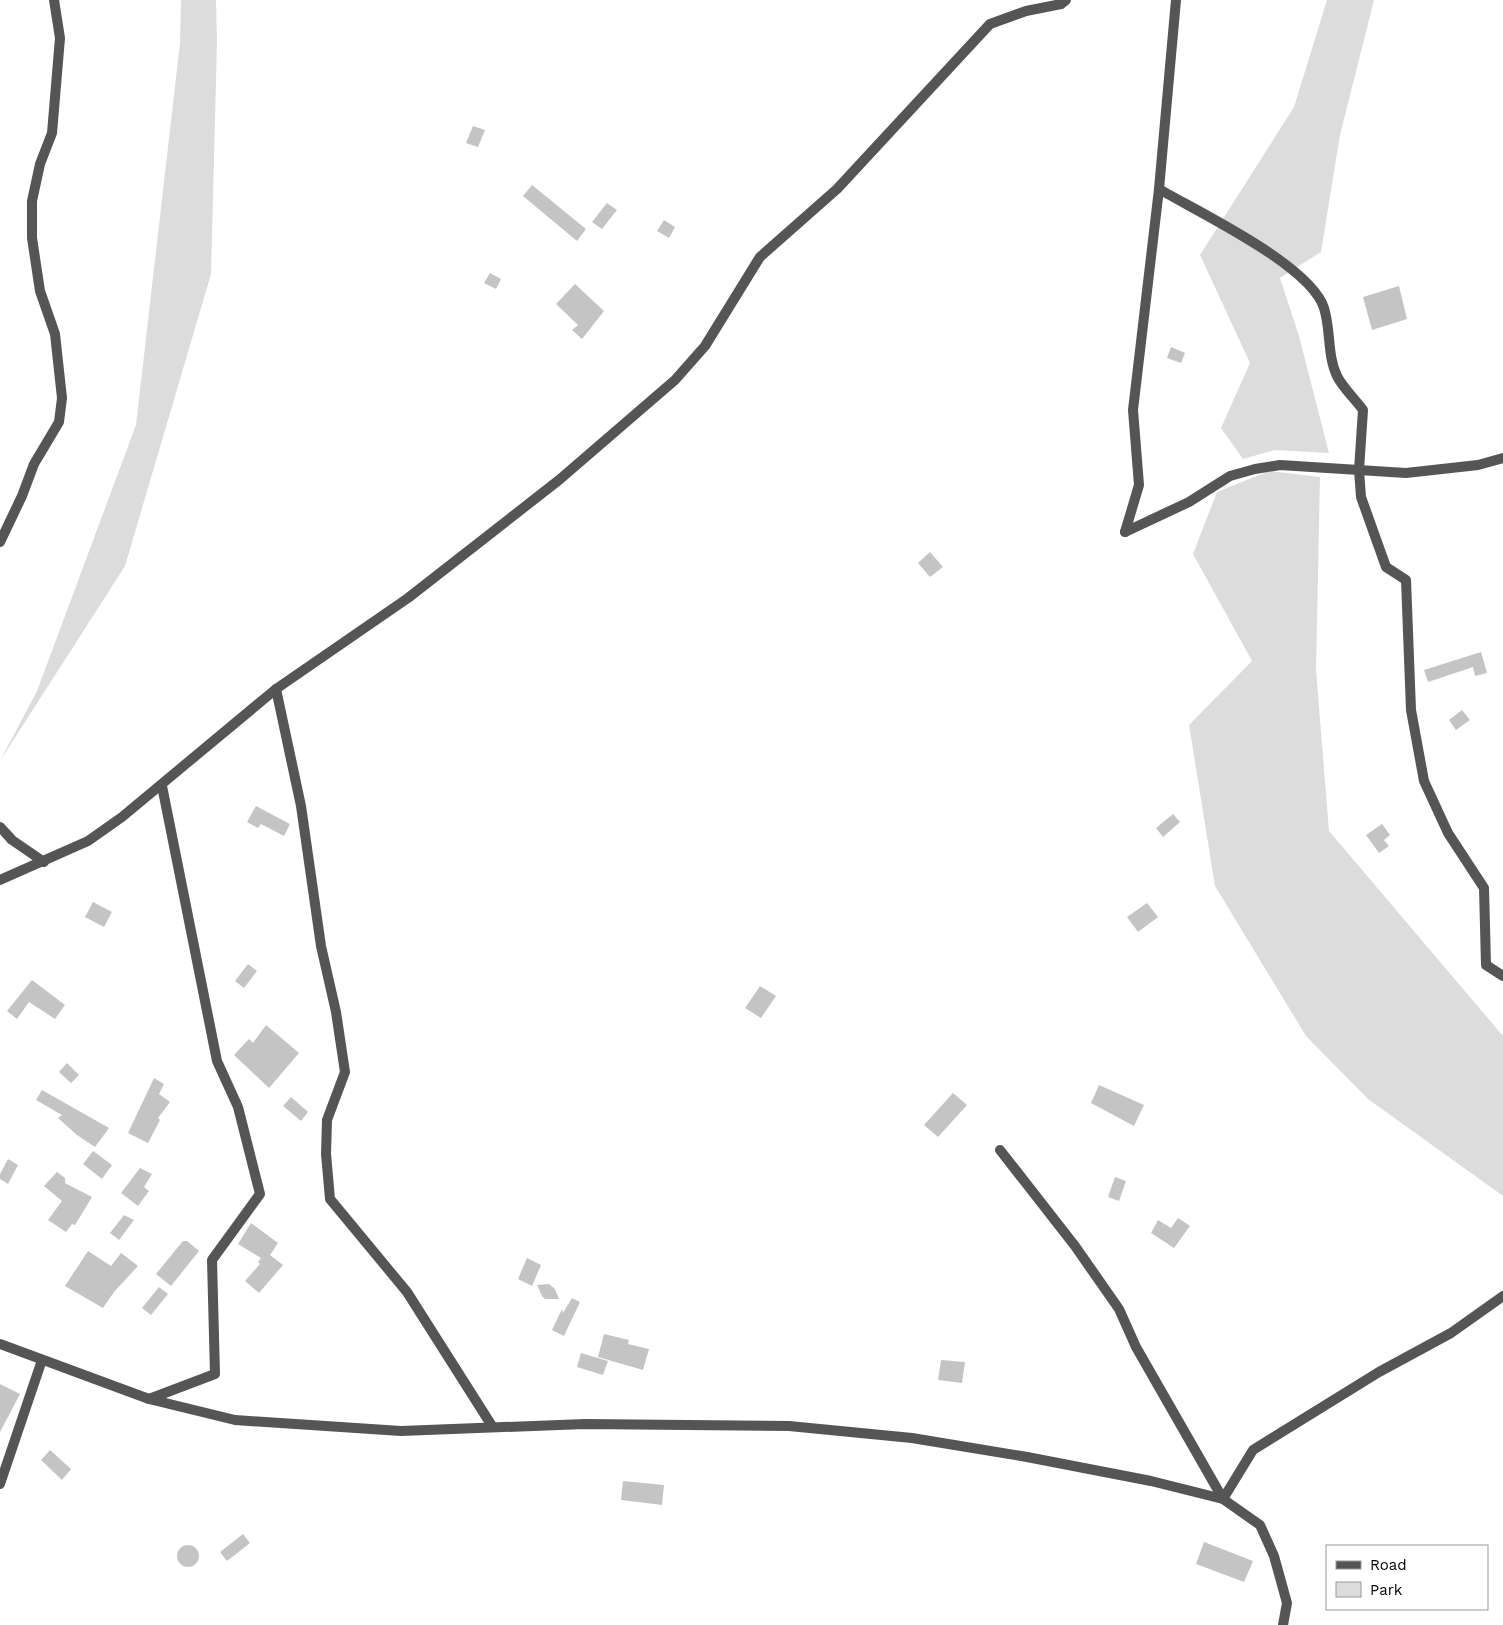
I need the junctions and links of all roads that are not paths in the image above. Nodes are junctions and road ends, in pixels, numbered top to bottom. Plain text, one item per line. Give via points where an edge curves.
1 (54, 0) edge
2 (1066, 0) edge
3 (1176, 0) edge
4 (1159, 189) junction
5 (1503, 458) edge
6 (1359, 470) junction
7 (0, 542) edge
8 (276, 689) junction
9 (162, 786) junction
10 (0, 827) edge
11 (44, 862) junction
12 (0, 880) edge
13 (1503, 976) edge
14 (1000, 1150) dead end
15 (1503, 1296) edge
16 (0, 1344) edge
17 (42, 1360) junction
18 (149, 1399) junction
19 (492, 1426) junction
20 (0, 1484) edge
21 (1222, 1499) junction
22 (1283, 1625) edge

1 - 7 street via 60,38 52,133 40,164 32,201 32,238 40,291 54,334 62,398 59,422 34,464
2 - 8 street via 1061,4 1026,10 990,24 838,189 760,257 705,346 675,380 484,541
3 - 4 street
4 - 6 street via 1272,254 1318,295 1324,308 1337,376 1363,410
4 - 6 street via 1133,410 1139,485 1125,532 1189,502 1230,476 1255,469 1280,465
5 - 6 street via 1478,465 1406,473
6 - 13 street via 1361,497 1386,567 1406,580 1411,710 1424,781 1448,833 1484,888 1486,965
8 - 9 street
8 - 19 street via 301,806 321,946 345,1072 327,1120 330,1199 406,1292
9 - 11 street via 88,841
9 - 18 street via 217,1061 238,1107 260,1194 212,1260 215,1374
10 - 11 street via 12,840
11 - 12 street
14 - 21 street via 1075,1246 1119,1309 1136,1347
15 - 21 street via 1451,1332 1378,1372 1253,1450
16 - 17 street
17 - 18 street
17 - 20 street
18 - 19 street via 235,1420 401,1431
19 - 21 street via 789,1426 912,1438 1151,1481
21 - 22 street via 1260,1525 1274,1556 1287,1603

